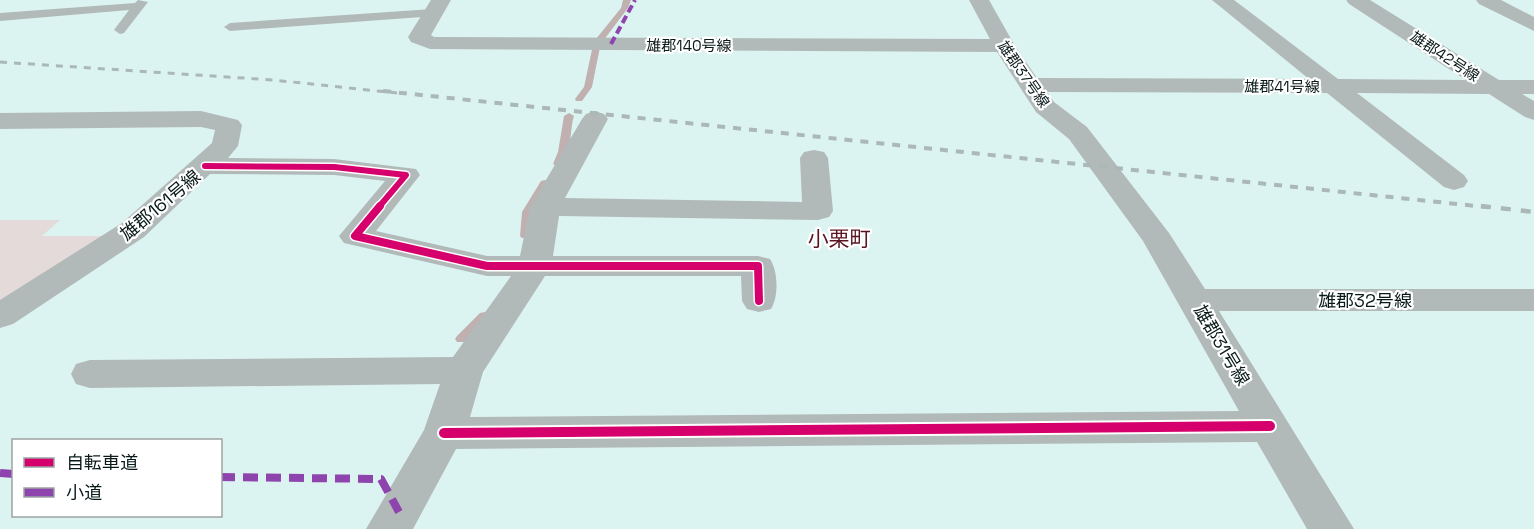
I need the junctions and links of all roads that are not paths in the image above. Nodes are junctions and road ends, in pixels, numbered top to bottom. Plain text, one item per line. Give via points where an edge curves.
1 (979, 0) edge
2 (1222, 0) edge
3 (1356, 0) edge
4 (1486, 0) edge
5 (141, 3) edge
6 (436, 7) edge
7 (0, 17) edge
8 (1534, 25) edge
9 (230, 27) dead end
10 (120, 30) dead end
11 (1004, 46) junction
12 (1030, 85) junction
13 (1332, 86) junction
14 (1493, 87) junction
15 (1534, 87) edge
16 (1534, 112) edge
17 (595, 119) dead end
18 (0, 121) edge
19 (814, 158) dead end
20 (205, 166) junction
21 (1102, 167) joint
22 (1454, 180) dead end
23 (545, 207) junction
24 (535, 266) junction
25 (1195, 300) junction
26 (1534, 300) edge
27 (759, 301) dead end
28 (0, 316) edge
29 (464, 370) junction
30 (90, 374) dead end
31 (1270, 426) junction
32 (444, 433) junction
33 (389, 529) edge
34 (1331, 529) edge

1 - 11 street, 雄郡37号線
2 - 13 street
3 - 14 street, 雄郡42号線
4 - 8 street
5 - 7 lane
5 - 10 lane
6 - 9 lane
6 - 11 street, 雄郡140号線 via 419,37 430,43
11 - 12 street, 雄郡37号線
12 - 13 street, 雄郡41号線
12 - 21 street, 雄郡37号線 via 1045,107 1078,133
13 - 14 street, 雄郡41号線
13 - 22 street
14 - 15 street, 雄郡41号線
14 - 16 street, 雄郡42号線
17 - 23 street
18 - 20 street, 雄郡161号線 via 201,119 229,125 225,146
19 - 23 street via 818,211
20 - 24 street via 334,167 406,175 355,236 487,266
20 - 28 street, 雄郡161号線 via 134,230
21 - 25 street, 雄郡31号線 via 1158,240
23 - 24 street
24 - 27 street via 758,266
24 - 29 street
25 - 26 street, 雄郡32号線
25 - 31 street, 雄郡31号線
29 - 30 street
29 - 32 street
31 - 32 street
31 - 34 street, 雄郡31号線
32 - 33 street

